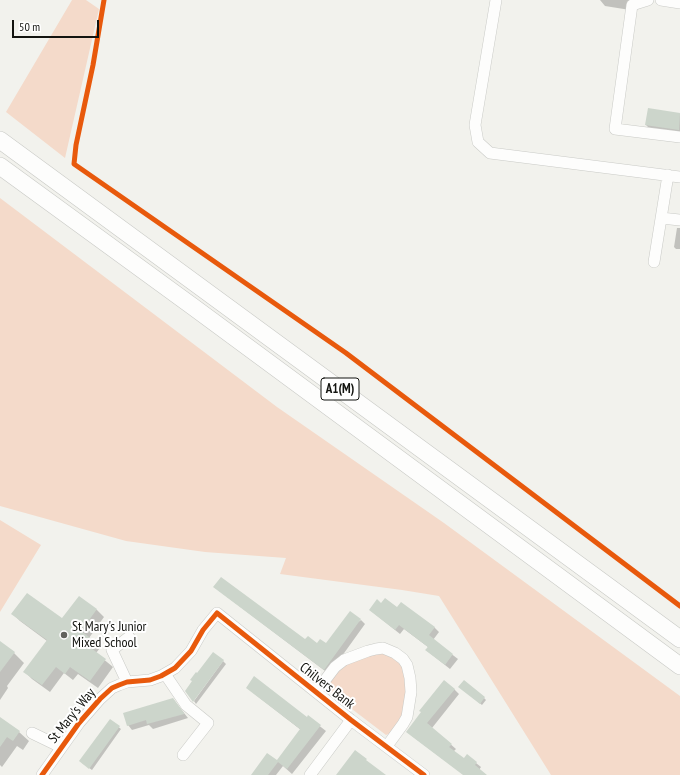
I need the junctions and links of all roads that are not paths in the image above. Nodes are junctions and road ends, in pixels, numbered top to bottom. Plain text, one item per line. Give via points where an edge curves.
1 (496, 0) edge
2 (648, 0) edge
3 (661, 0) edge
4 (680, 3) edge
5 (680, 137) edge
6 (0, 140) edge
7 (0, 166) edge
8 (668, 175) junction
9 (680, 177) edge
10 (661, 218) junction
11 (680, 220) edge
12 (654, 262) dead end
13 (217, 613) joint
14 (129, 637) dead end
15 (680, 639) edge
16 (680, 666) edge
17 (165, 674) junction
18 (127, 682) junction
19 (316, 692) junction
20 (351, 720) junction
21 (32, 733) dead end
22 (387, 746) junction
23 (61, 747) junction
24 (183, 755) dead end
25 (43, 775) edge
26 (310, 775) edge
27 (424, 775) edge

1 - 8 street via 474,125 478,142 490,153
2 - 5 street via 632,5 615,129
3 - 4 street
6 - 15 highway, A1(M)
7 - 16 highway, A1(M)
8 - 9 street
8 - 10 street
10 - 11 street
10 - 12 street
13 - 17 street, St Mary's Way via 191,651 175,668
13 - 19 street, Chilvers Bank
14 - 18 street via 112,650
17 - 18 street, St Mary's Way via 150,680
17 - 24 street via 186,705 208,723
18 - 23 street, St Mary's Way via 112,688 100,699
19 - 20 street, Chilvers Bank
19 - 22 street via 335,667 344,660 383,648 395,653 407,665 411,692 407,716
20 - 22 street, Chilvers Bank
20 - 26 street
21 - 23 street
22 - 27 street, Chilvers Bank
23 - 25 street, St Mary's Way

